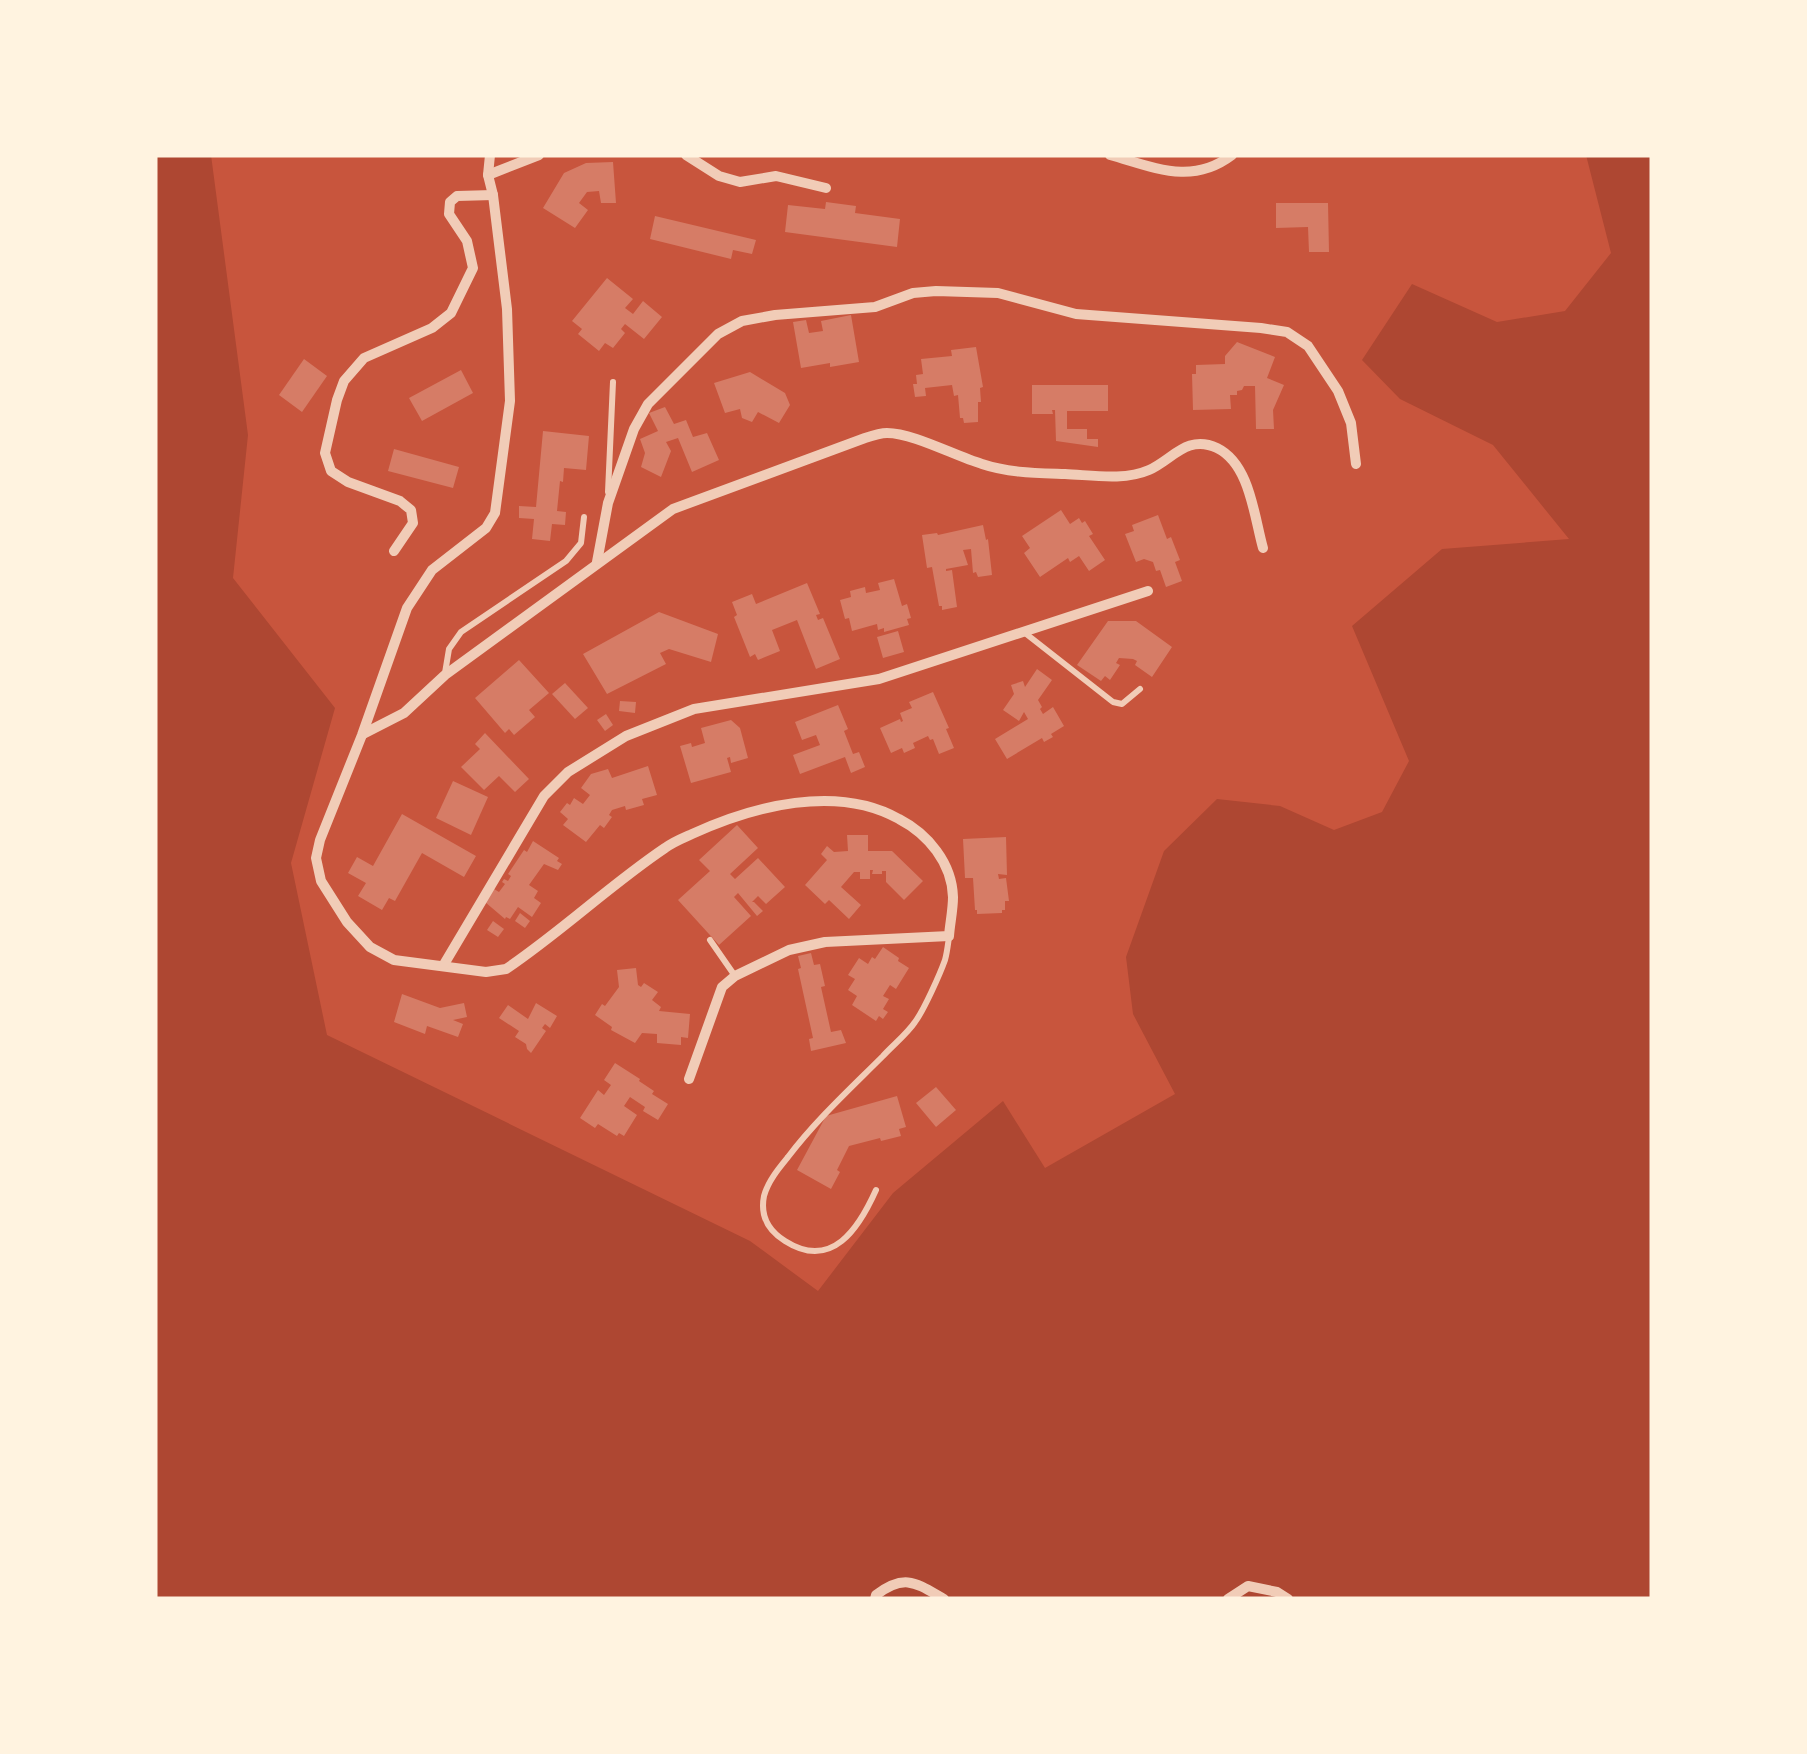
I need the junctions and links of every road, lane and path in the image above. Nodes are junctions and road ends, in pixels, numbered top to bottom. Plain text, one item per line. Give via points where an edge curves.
1 (490, 155) edge
2 (539, 155) edge
3 (686, 155) edge
4 (1110, 155) edge
5 (1232, 155) edge
6 (488, 175) junction
7 (826, 188) dead end
8 (492, 195) junction
9 (612, 382) dead end
10 (1356, 464) dead end
11 (608, 503) junction
12 (584, 517) dead end
13 (1263, 548) dead end
14 (394, 551) dead end
15 (597, 562) junction
16 (1148, 591) dead end
17 (1024, 632) junction
18 (444, 675) junction
19 (1140, 689) dead end
20 (362, 735) junction
21 (949, 936) junction
22 (710, 940) dead end
23 (443, 966) junction
24 (735, 976) junction
25 (689, 1079) dead end
26 (876, 1190) dead end
27 (876, 1599) edge
28 (944, 1599) edge
29 (1228, 1599) edge
30 (1288, 1599) edge

1 - 6 street
2 - 6 street
3 - 7 street via 740,182 776,176
4 - 5 street via 1176,174 1204,170
6 - 8 street
8 - 14 street via 450,202 473,268 451,313 364,358 337,400 325,454 331,471 411,510 413,524
8 - 20 street via 508,309 510,401 495,513 420,586
9 - 11 lane
10 - 11 street via 1338,391 1308,346 1286,332 1076,314 998,294 936,290 875,307 775,314 718,334 648,404
11 - 15 street
12 - 18 lane via 581,543 566,561 461,632
13 - 15 street via 1242,470 1215,446 1196,443 1130,476 1014,472 886,433 672,509
15 - 18 street
16 - 17 street
17 - 19 lane via 1113,702 1122,704
17 - 23 street via 879,679 694,709 626,736 568,772 544,796
18 - 20 street via 404,713
20 - 23 street via 320,840 321,880 370,947 394,960
21 - 23 street via 949,874 915,828 854,803 812,802 766,808 667,846 506,969
21 - 24 street via 825,942 789,950
21 - 26 lane via 916,1022 800,1140 772,1177 763,1212 785,1241 818,1251 846,1239
22 - 24 lane
24 - 25 street via 722,988
27 - 28 street via 892,1582 915,1583
29 - 30 street via 1248,1586

